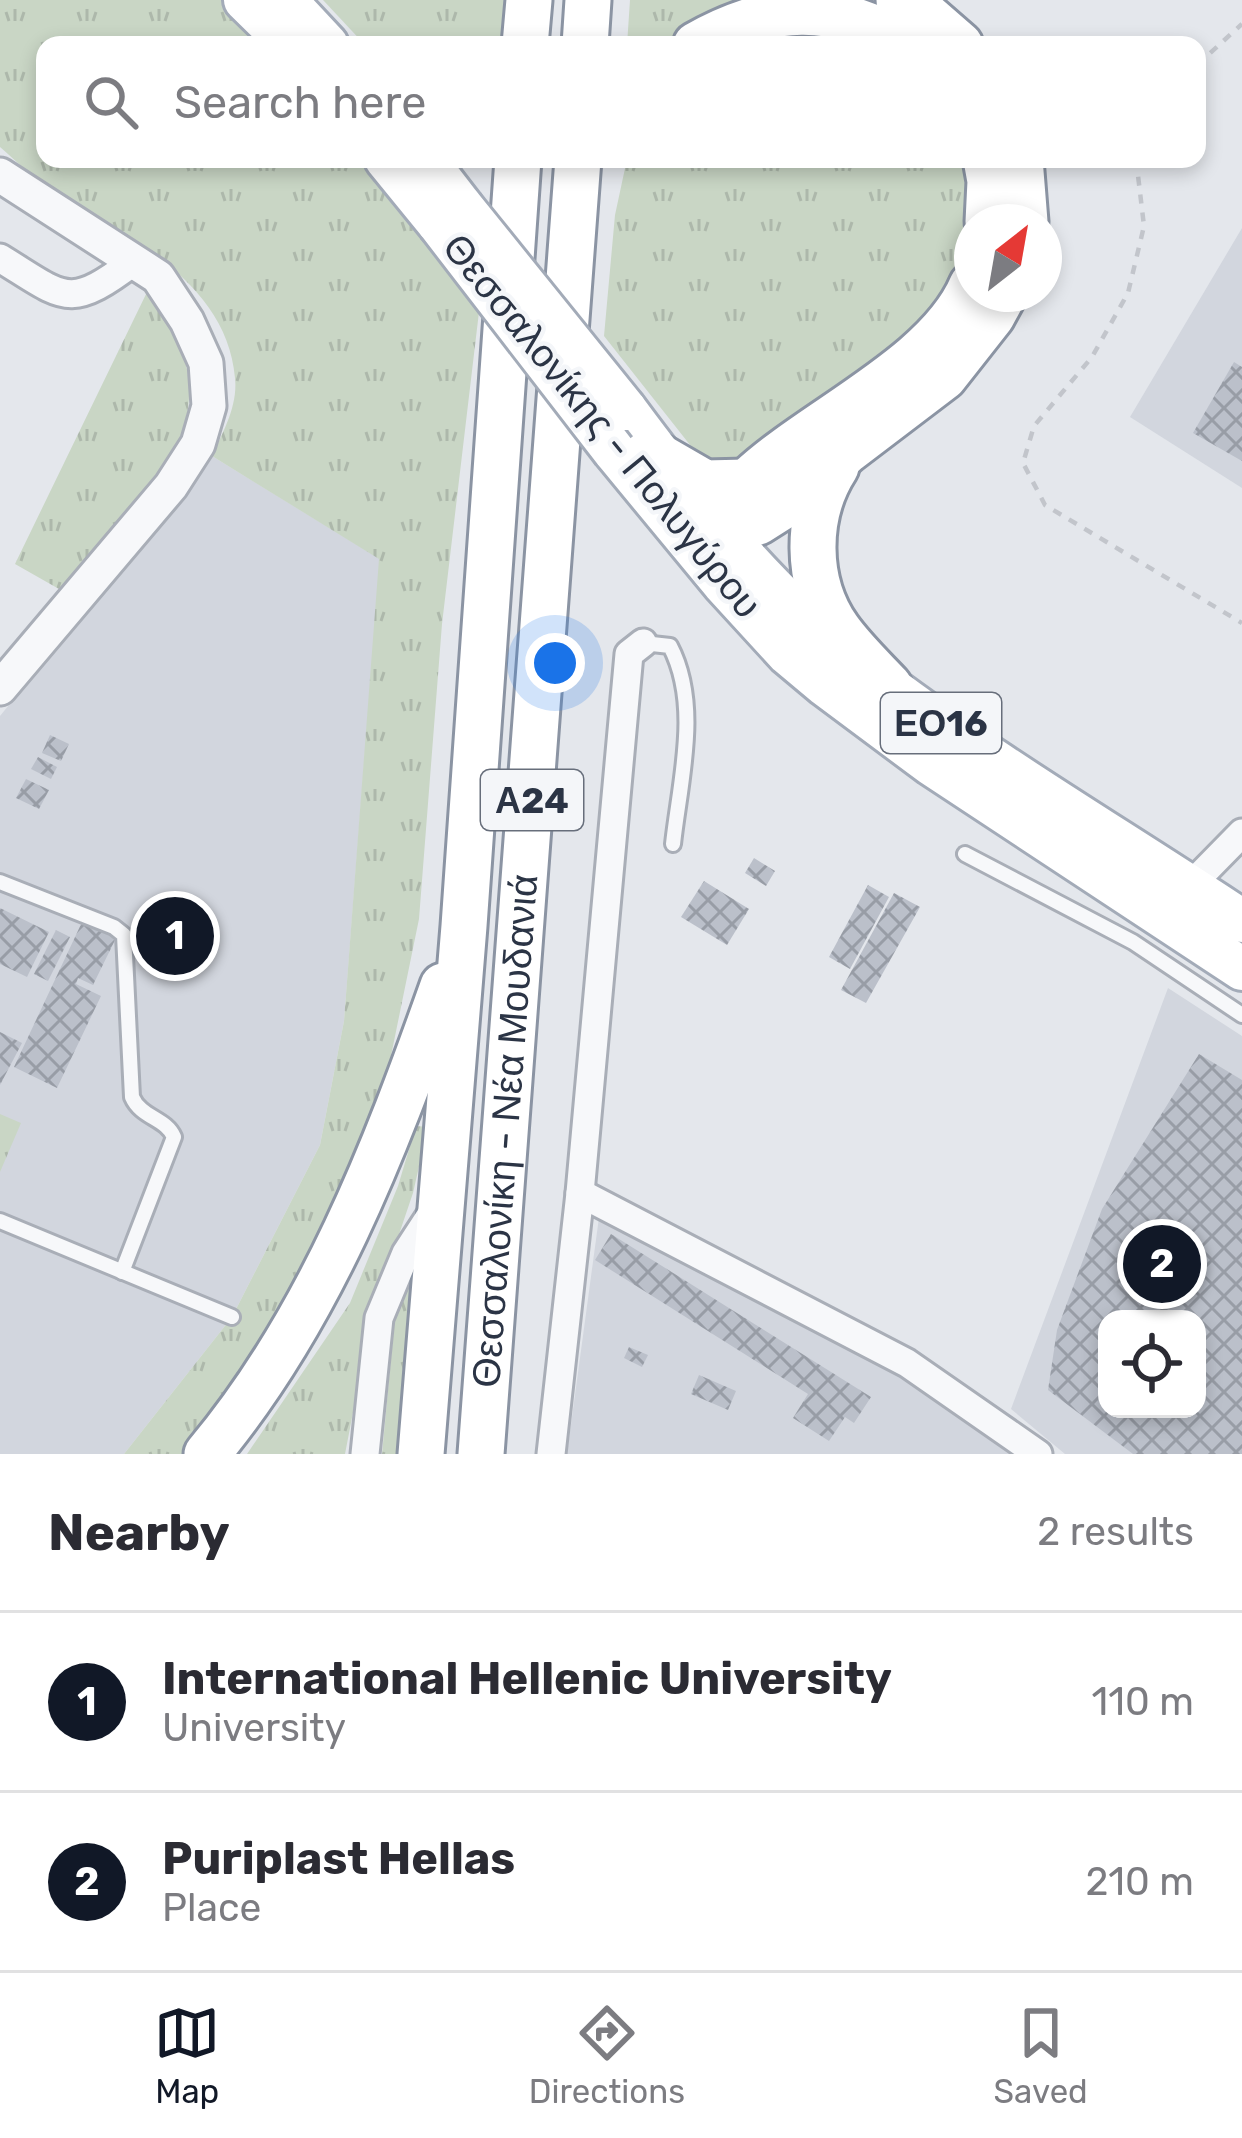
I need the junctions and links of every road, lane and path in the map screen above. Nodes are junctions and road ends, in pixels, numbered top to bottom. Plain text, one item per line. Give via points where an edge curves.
1 (245, 0) edge
2 (285, 0) edge
3 (529, 0) edge
4 (588, 0) edge
5 (898, 0) edge
6 (1242, 24) edge
7 (282, 36) edge
8 (319, 36) edge
9 (527, 36) edge
10 (586, 36) edge
11 (713, 36) edge
12 (889, 36) edge
13 (950, 36) edge
14 (1206, 57) edge
15 (396, 168) edge
16 (429, 168) edge
17 (517, 168) edge
18 (577, 168) edge
19 (597, 168) edge
20 (988, 168) edge
21 (1021, 168) edge
22 (1137, 168) edge
23 (0, 175) edge
24 (989, 204) edge
25 (1024, 204) edge
26 (450, 215) junction
27 (0, 258) edge
28 (133, 262) junction
29 (572, 262) junction
30 (957, 312) edge
31 (994, 312) edge
32 (848, 449) junction
33 (656, 478) junction
34 (747, 482) junction
35 (720, 526) junction
36 (723, 583) junction
37 (1242, 623) edge
38 (643, 643) joint
39 (890, 686) junction
40 (0, 688) edge
41 (1242, 833) edge
42 (673, 844) dead end
43 (965, 854) dead end
44 (0, 882) edge
45 (1190, 886) junction
46 (1242, 921) edge
47 (464, 926) junction
48 (1242, 969) edge
49 (1242, 1015) edge
50 (580, 1193) junction
51 (443, 1196) junction
52 (0, 1221) edge
53 (122, 1272) junction
54 (232, 1317) dead end
55 (492, 1338) junction
56 (207, 1454) edge
57 (365, 1454) edge
58 (421, 1454) edge
59 (481, 1454) edge
60 (500, 1454) edge
61 (551, 1454) edge
62 (1038, 1454) edge

1 - 7 main road
2 - 8 main road
3 - 9 highway
4 - 10 highway
5 - 13 highway
6 - 14 path
11 - 12 highway via 742,20 814,10 850,16
15 - 26 main road, Θεσσαλονίκης - Πολυγύρου / ΕΟ16
16 - 26 main road, Θεσσαλονίκης - Πολυγύρου / ΕΟ16
17 - 47 highway, Θεσσαλονίκη - Νέα Μουδανιά / Α24
18 - 29 highway, Θεσσαλονίκη - Νέα Μουδανιά / Α24
19 - 29 highway
20 - 24 highway
21 - 25 highway
22 - 37 path via 1144,226 1128,293 1092,358 1034,426 1023,463 1045,505
23 - 28 street
26 - 33 main road, Θεσσαλονίκης - Πολυγύρου / ΕΟ16, bridge via 626,409
26 - 33 main road, Θεσσαλονίκης - Πολυγύρου / ΕΟ16, bridge via 614,451
27 - 28 street via 72,295
28 - 40 street via 158,278 206,363 208,406 198,444
29 - 55 highway, Θεσσαλονίκη - Νέα Μουδανιά / Α24
30 - 34 highway via 930,344
31 - 32 highway via 944,377
32 - 35 highway via 758,522
32 - 39 highway via 826,482 812,556 837,628
33 - 34 highway
33 - 35 main road, Θεσσαλονίκης - Πολυγύρου / ΕΟ16
33 - 36 main road, Θεσσαλονίκης - Πολυγύρου / ΕΟ16
34 - 35 highway
35 - 36 main road
35 - 39 main road, Θεσσαλονίκης - Πολυγύρου / ΕΟ16 via 843,652
36 - 48 main road, Θεσσαλονίκης - Πολυγύρου / ΕΟ16 via 788,654 931,764
38 - 42 lane via 670,646 683,670 687,726
38 - 50 street via 628,654
39 - 45 main road, Θεσσαλονίκης - Πολυγύρου / ΕΟ16
41 - 45 street
43 - 49 lane via 1133,942
44 - 53 lane via 124,935 132,1097 175,1137
45 - 46 main road, Θεσσαλονίκης - Πολυγύρου / ΕΟ16
47 - 51 highway, Θεσσαλονίκη - Νέα Μουδανιά / Α24
47 - 56 highway via 330,1266
50 - 61 street
50 - 62 street via 907,1363
51 - 57 street via 406,1252 379,1318
51 - 58 highway, Θεσσαλονίκη - Νέα Μουδανιά / Α24
52 - 53 lane
53 - 54 lane
55 - 59 highway, Θεσσαλονίκη - Νέα Μουδανιά / Α24
55 - 60 highway

